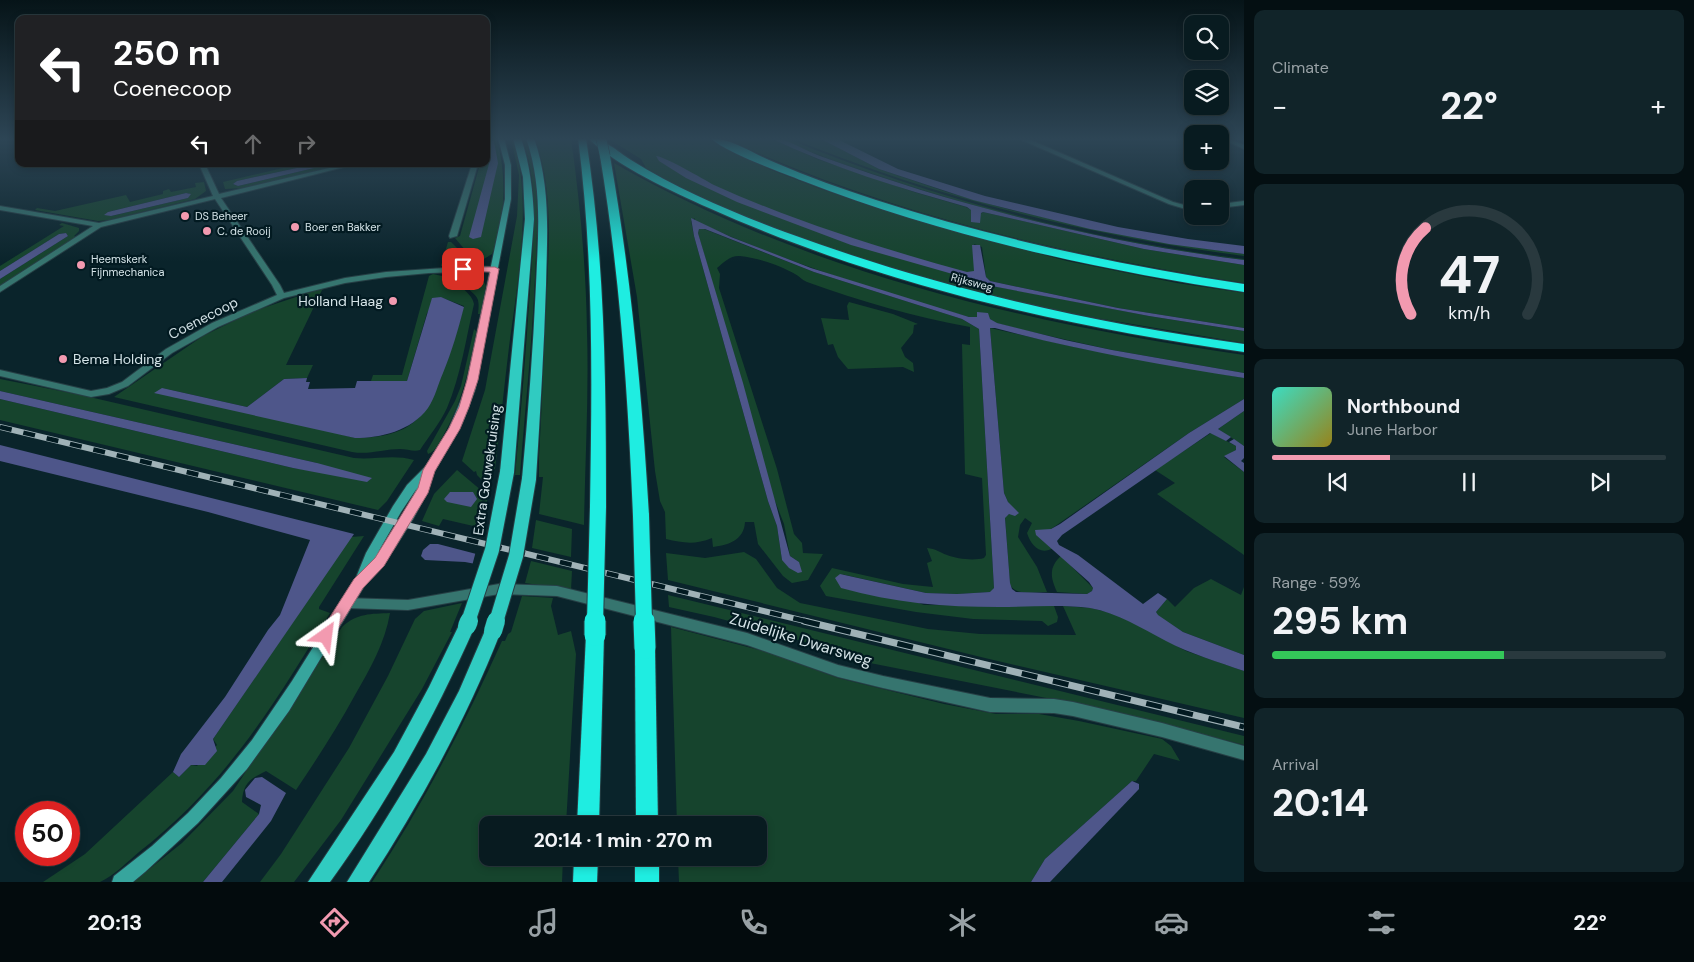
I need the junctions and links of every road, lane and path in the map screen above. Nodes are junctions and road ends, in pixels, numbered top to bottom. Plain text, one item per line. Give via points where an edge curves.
1 (208, 179) edge
2 (290, 179) edge
3 (470, 179) edge
4 (509, 179) edge
5 (527, 179) edge
6 (541, 179) edge
7 (589, 179) edge
8 (609, 179) edge
9 (658, 179) edge
10 (808, 179) edge
11 (1116, 179) edge
12 (216, 197) junction
13 (1244, 203) edge
14 (1229, 205) edge
15 (1184, 207) edge
16 (0, 208) edge
17 (99, 225) junction
18 (453, 236) dead end
19 (495, 269) junction
20 (1244, 288) edge
21 (0, 290) edge
22 (280, 296) junction
23 (1244, 348) edge
24 (0, 373) edge
25 (346, 603) junction
26 (1244, 754) edge
27 (588, 816) edge
28 (647, 816) edge
29 (586, 866) edge
30 (647, 866) edge
31 (120, 882) edge
32 (318, 882) edge
33 (357, 882) edge
34 (585, 882) edge
35 (648, 882) edge

1 - 12 street
2 - 12 street
3 - 18 street
4 - 19 main road
5 - 32 main road, Extra Gouwekruising, bridge via 528,215 520,335 507,472 496,539 482,587 436,695 409,744 358,826
6 - 33 main road, bridge via 539,326 529,479 517,549 493,631 470,687 407,805
7 - 27 highway, bridge via 597,296 599,391
8 - 28 highway, bridge via 627,310 641,516
9 - 23 highway, Rijksweg via 704,203 773,232 976,296 1054,315
10 - 20 highway via 975,233 1160,275
11 - 15 street
12 - 17 street
12 - 22 street via 276,285
13 - 14 street
16 - 17 street
17 - 21 street
19 - 22 street, Coenecoop via 379,274
19 - 25 main road via 470,390 454,429 429,470 424,489 379,562
22 - 24 street, Coenecoop via 215,325 169,351 125,384 109,390 91,394
25 - 26 street, Zuidelijke Dwarsweg via 408,605 512,589 562,592 756,642 838,671 883,682 990,705 1073,709
25 - 31 main road via 277,716 245,760 180,831
29 - 34 highway
30 - 35 highway

